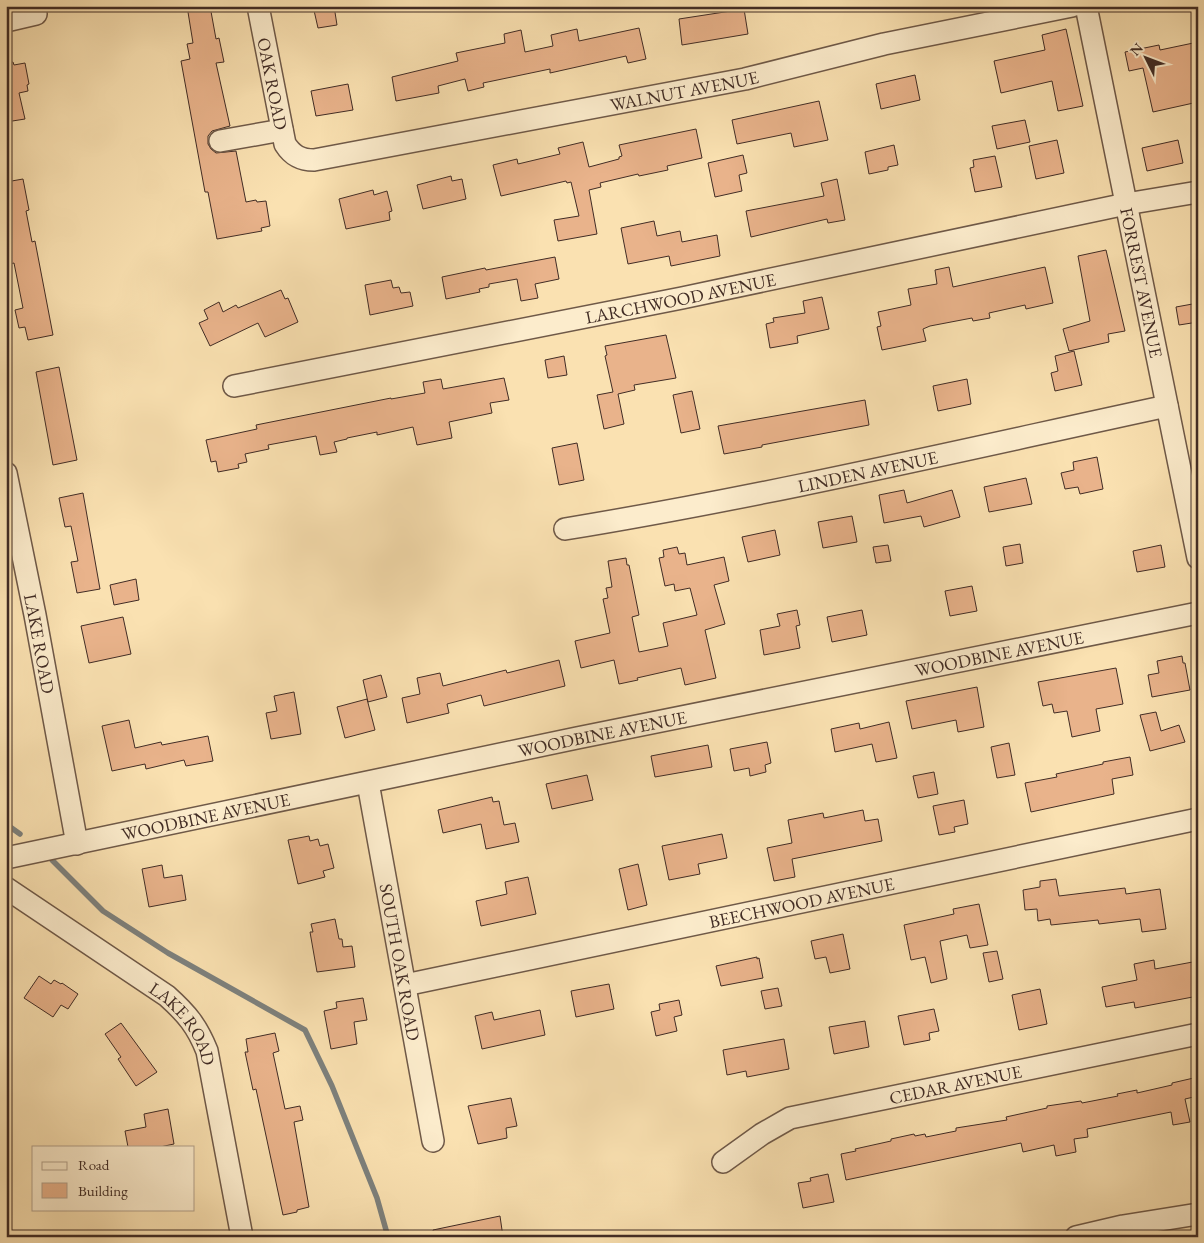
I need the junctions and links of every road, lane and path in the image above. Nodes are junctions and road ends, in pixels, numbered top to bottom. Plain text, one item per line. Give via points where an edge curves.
1 (258, 6) edge
2 (1072, 6) edge
3 (1086, 6) edge
4 (36, 14) dead end
5 (6, 21) edge
6 (282, 130) junction
7 (220, 141) dead end
8 (295, 156) joint
9 (1198, 192) edge
10 (1126, 204) junction
11 (234, 386) dead end
12 (1167, 406) junction
13 (6, 473) edge
14 (565, 529) dead end
15 (1198, 558) edge
16 (1198, 613) edge
17 (368, 783) junction
18 (1198, 819) edge
19 (77, 844) junction
20 (6, 858) edge
21 (6, 888) edge
22 (405, 985) junction
23 (1198, 1034) edge
24 (433, 1141) dead end
25 (723, 1162) dead end
26 (1198, 1214) edge
27 (242, 1237) edge
28 (1076, 1237) edge

1 - 6 street, OAK ROAD
2 - 8 street, WALNUT AVENUE via 884,44 745,79 314,160
3 - 10 street, FORREST AVENUE
4 - 5 street
6 - 7 street
6 - 8 street, OAK ROAD via 285,144
9 - 10 street, LARCHWOOD AVENUE
10 - 11 street, LARCHWOOD AVENUE via 672,300
10 - 12 street, FORREST AVENUE
12 - 14 street, LINDEN AVENUE via 755,494
12 - 15 street, FORREST AVENUE
13 - 19 street, LAKE ROAD
16 - 17 street, WOODBINE AVENUE
17 - 19 street, WOODBINE AVENUE
17 - 22 street, SOUTH OAK ROAD
18 - 22 street, BEECHWOOD AVENUE
19 - 20 street, WOODBINE AVENUE
21 - 27 street, LAKE ROAD via 168,996 186,1013 207,1051
22 - 24 street, SOUTH OAK ROAD
23 - 25 street, CEDAR AVENUE via 790,1118
26 - 28 street

